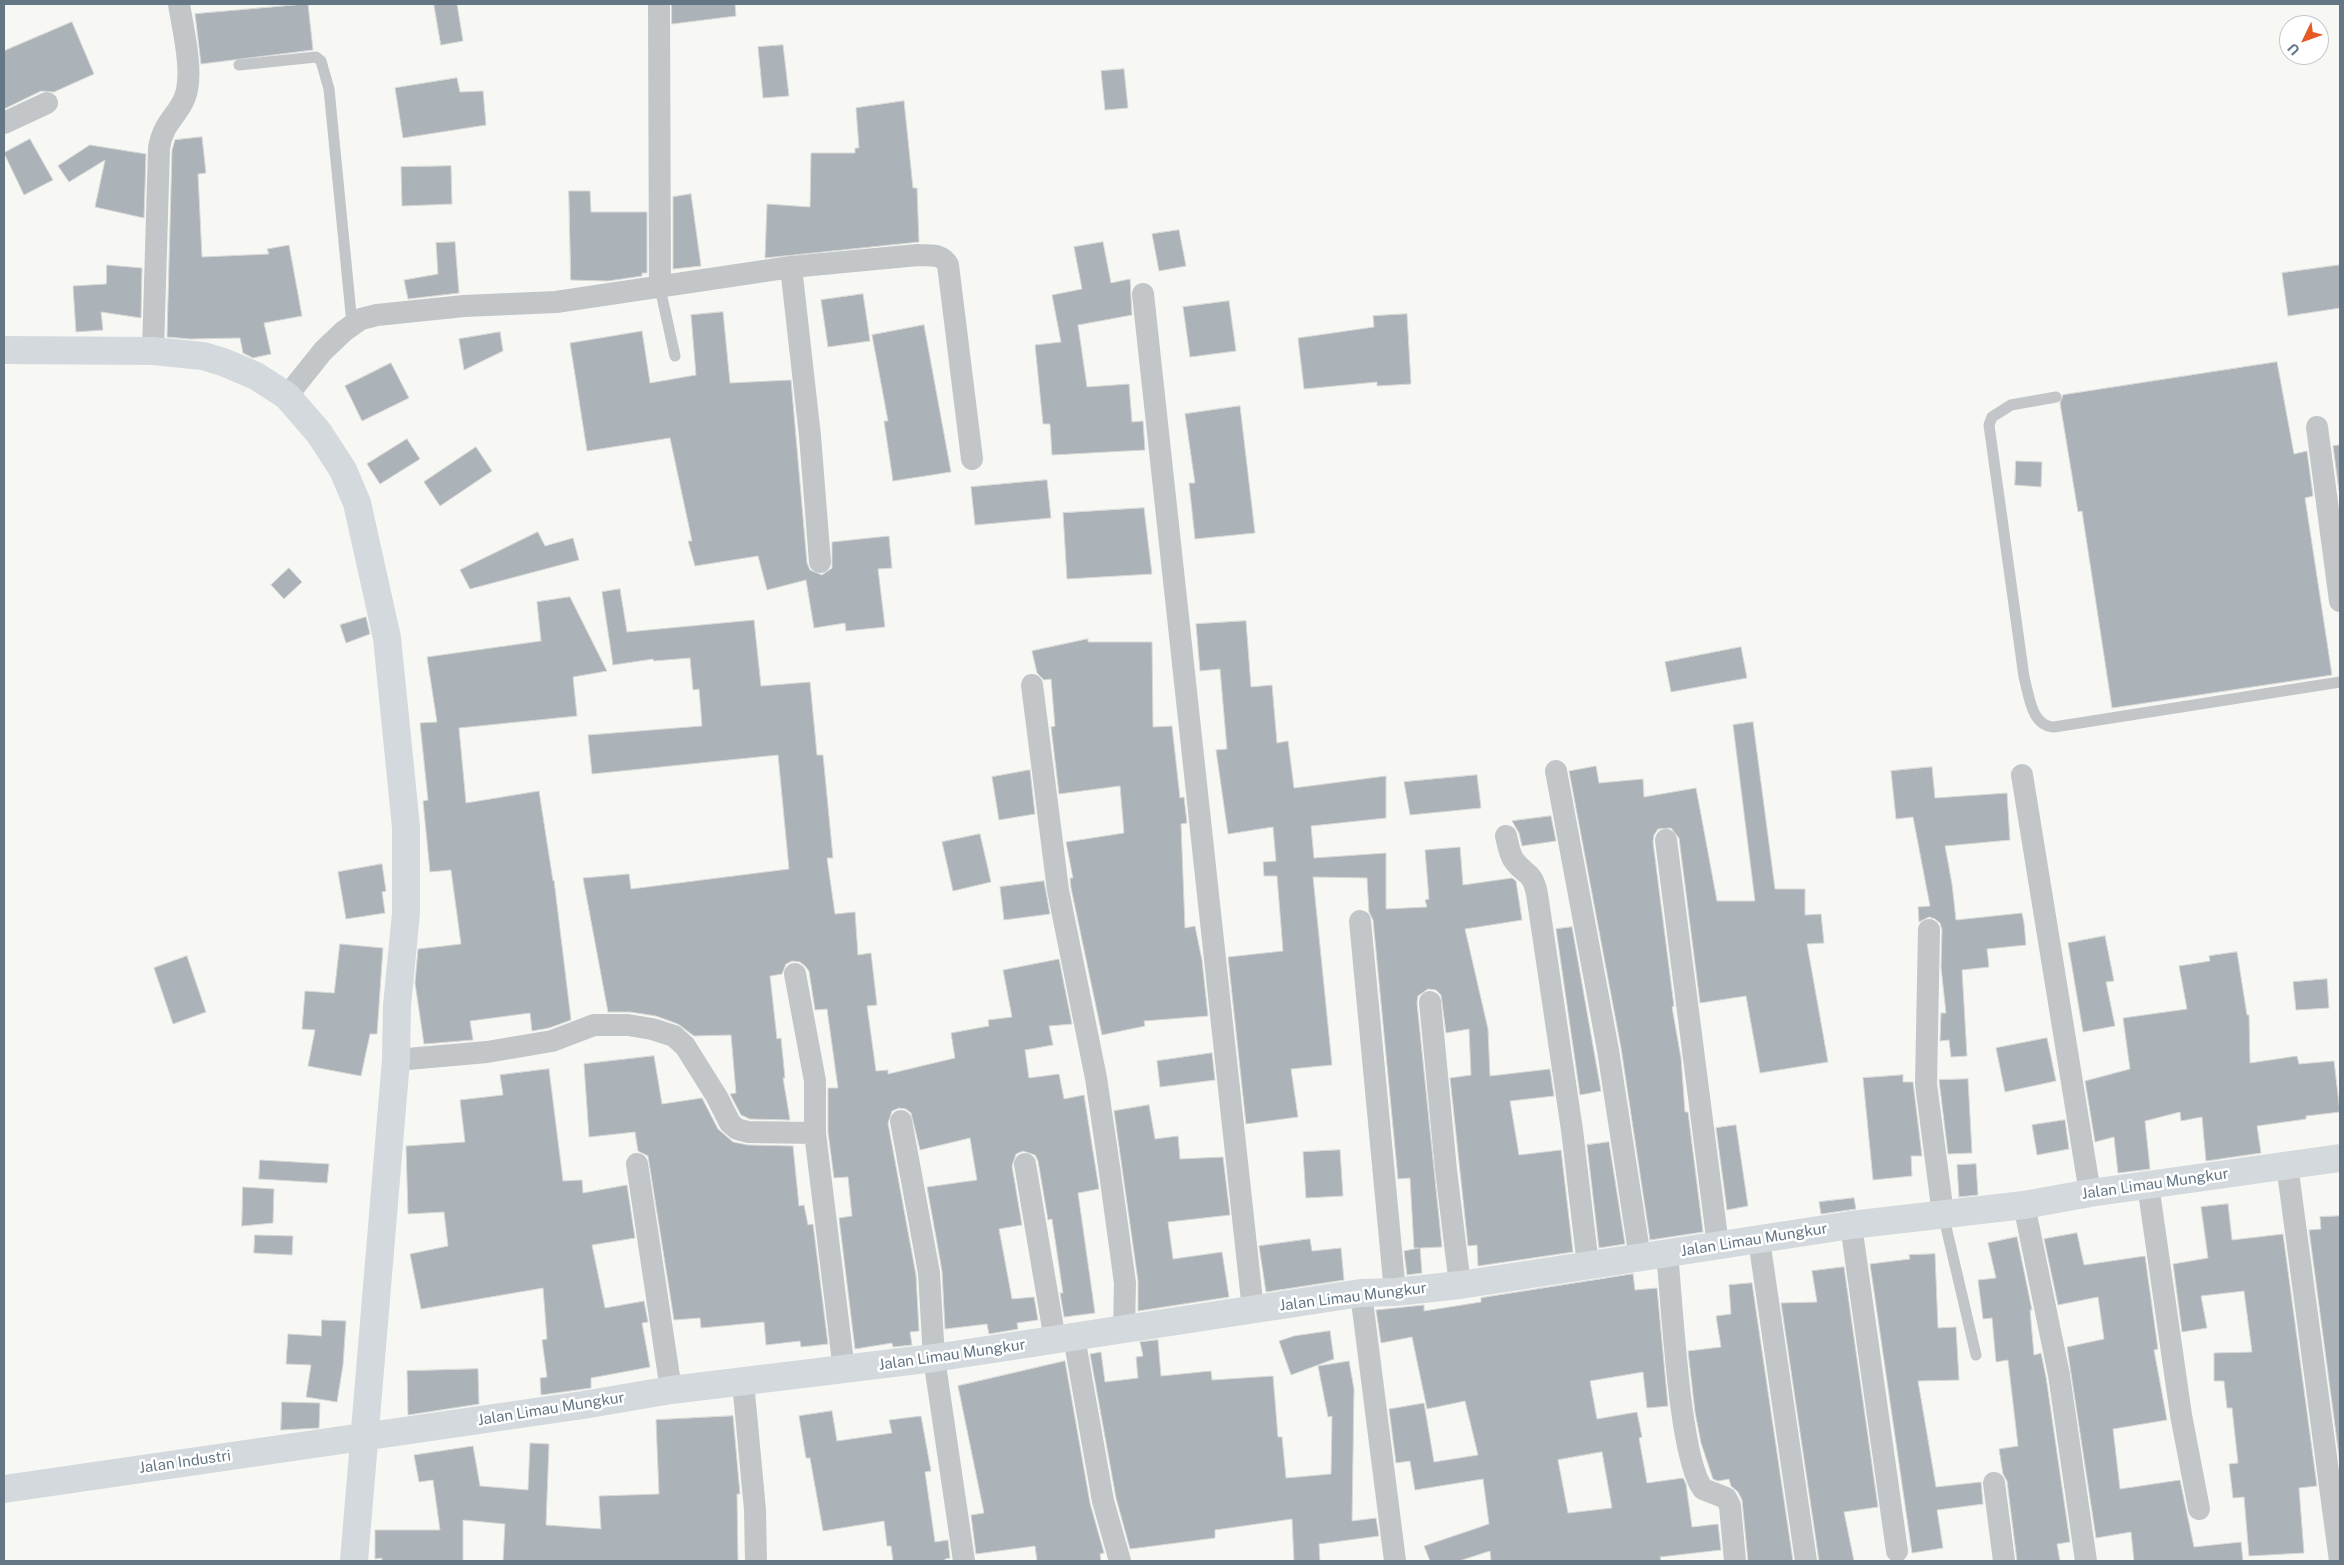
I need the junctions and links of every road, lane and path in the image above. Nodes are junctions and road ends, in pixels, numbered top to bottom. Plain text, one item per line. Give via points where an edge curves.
1 (179, 4) edge
2 (659, 4) edge
3 (239, 65) dead end
4 (47, 103) dead end
5 (4, 123) edge
6 (791, 267) junction
7 (660, 288) junction
8 (1142, 294) dead end
9 (352, 324) junction
10 (153, 351) junction
11 (7, 354) edge
12 (675, 356) dead end
13 (287, 396) junction
14 (2056, 397) dead end
15 (2317, 427) dead end
16 (972, 459) dead end
17 (820, 562) dead end
18 (2340, 601) edge
19 (2340, 682) edge
20 (1032, 685) dead end
21 (1556, 771) dead end
22 (2022, 775) dead end
23 (1506, 836) dead end
24 (1666, 840) dead end
25 (1360, 921) dead end
26 (1929, 930) dead end
27 (795, 974) dead end
28 (1430, 1002) dead end
29 (396, 1060) junction
30 (901, 1121) dead end
31 (815, 1133) junction
32 (2340, 1158) edge
33 (637, 1164) dead end
34 (1025, 1164) dead end
35 (2287, 1165) junction
36 (2148, 1185) junction
37 (2090, 1193) junction
38 (2024, 1205) junction
39 (1943, 1214) junction
40 (1851, 1225) junction
41 (1759, 1240) junction
42 (1718, 1246) junction
43 (1667, 1254) junction
44 (1640, 1258) junction
45 (1588, 1265) junction
46 (1460, 1285) junction
47 (1395, 1292) junction
48 (1361, 1293) junction
49 (1252, 1310) junction
50 (1124, 1330) junction
51 (1065, 1339) junction
52 (1976, 1355) dead end
53 (934, 1358) junction
54 (844, 1370) junction
55 (743, 1382) junction
56 (671, 1390) junction
57 (366, 1436) junction
58 (1994, 1483) dead end
59 (4, 1489) edge
60 (2200, 1509) dead end
61 (1897, 1551) dead end
62 (2340, 1560) edge
63 (354, 1561) edge
64 (756, 1561) edge
65 (964, 1561) edge
66 (1120, 1561) edge
67 (1396, 1561) edge
68 (1735, 1561) edge
69 (1806, 1561) edge
70 (2004, 1561) edge
71 (2086, 1561) edge

1 - 10 street via 188,72 185,98 160,136
2 - 7 street
3 - 9 lane via 316,57 321,61 329,89
4 - 5 street
6 - 7 street
6 - 16 street via 918,255 944,258 948,265
6 - 17 street
7 - 9 street via 556,302 464,306 377,316
7 - 12 lane
8 - 49 street
9 - 13 street via 323,351
10 - 11 street
10 - 13 street via 203,356 223,362 256,376
13 - 29 street via 324,440 343,470 357,503 387,638 406,827 406,913 397,1006
14 - 19 lane via 2011,405 1992,417 1989,425 2024,677 2038,719 2047,727 2054,727
15 - 18 street
20 - 50 street via 1058,890 1096,1078 1110,1166 1125,1283
21 - 44 street via 1608,1050
22 - 37 street
23 - 45 street via 1510,854 1533,877 1537,894 1572,1130
24 - 42 street
25 - 47 street
26 - 39 street via 1926,1084
27 - 31 street via 816,1081
28 - 46 street
29 - 31 street via 524,1046 552,1041 594,1025 652,1029 674,1036 685,1046 730,1123 737,1129
29 - 57 street
30 - 53 street via 929,1273
31 - 54 street
32 - 35 street, Jalan Limau Mungkur
33 - 56 street
34 - 51 street
35 - 36 street, Jalan Limau Mungkur
35 - 62 street
36 - 37 street, Jalan Limau Mungkur
36 - 60 street via 2181,1415
37 - 38 street, Jalan Limau Mungkur
38 - 39 street, Jalan Limau Mungkur
38 - 71 street via 2059,1375
39 - 40 street, Jalan Limau Mungkur
39 - 52 lane
40 - 41 street, Jalan Limau Mungkur
40 - 61 street
41 - 42 street, Jalan Limau Mungkur
41 - 69 street
42 - 43 street, Jalan Limau Mungkur
43 - 44 street, Jalan Limau Mungkur
43 - 68 street via 1684,1422 1692,1462 1703,1489 1726,1498 1730,1506
44 - 45 street, Jalan Limau Mungkur
45 - 46 street, Jalan Limau Mungkur
46 - 47 street, Jalan Limau Mungkur
47 - 48 street, Jalan Limau Mungkur
48 - 49 street, Jalan Limau Mungkur
48 - 67 street
49 - 50 street, Jalan Limau Mungkur
50 - 51 street, Jalan Limau Mungkur
51 - 53 street, Jalan Limau Mungkur
51 - 66 street
53 - 54 street, Jalan Limau Mungkur
53 - 65 street
54 - 55 street, Jalan Limau Mungkur
55 - 56 street, Jalan Limau Mungkur
55 - 64 street via 755,1510
56 - 57 street, Jalan Limau Mungkur
57 - 59 street, Jalan Industri
57 - 63 street
58 - 70 street

